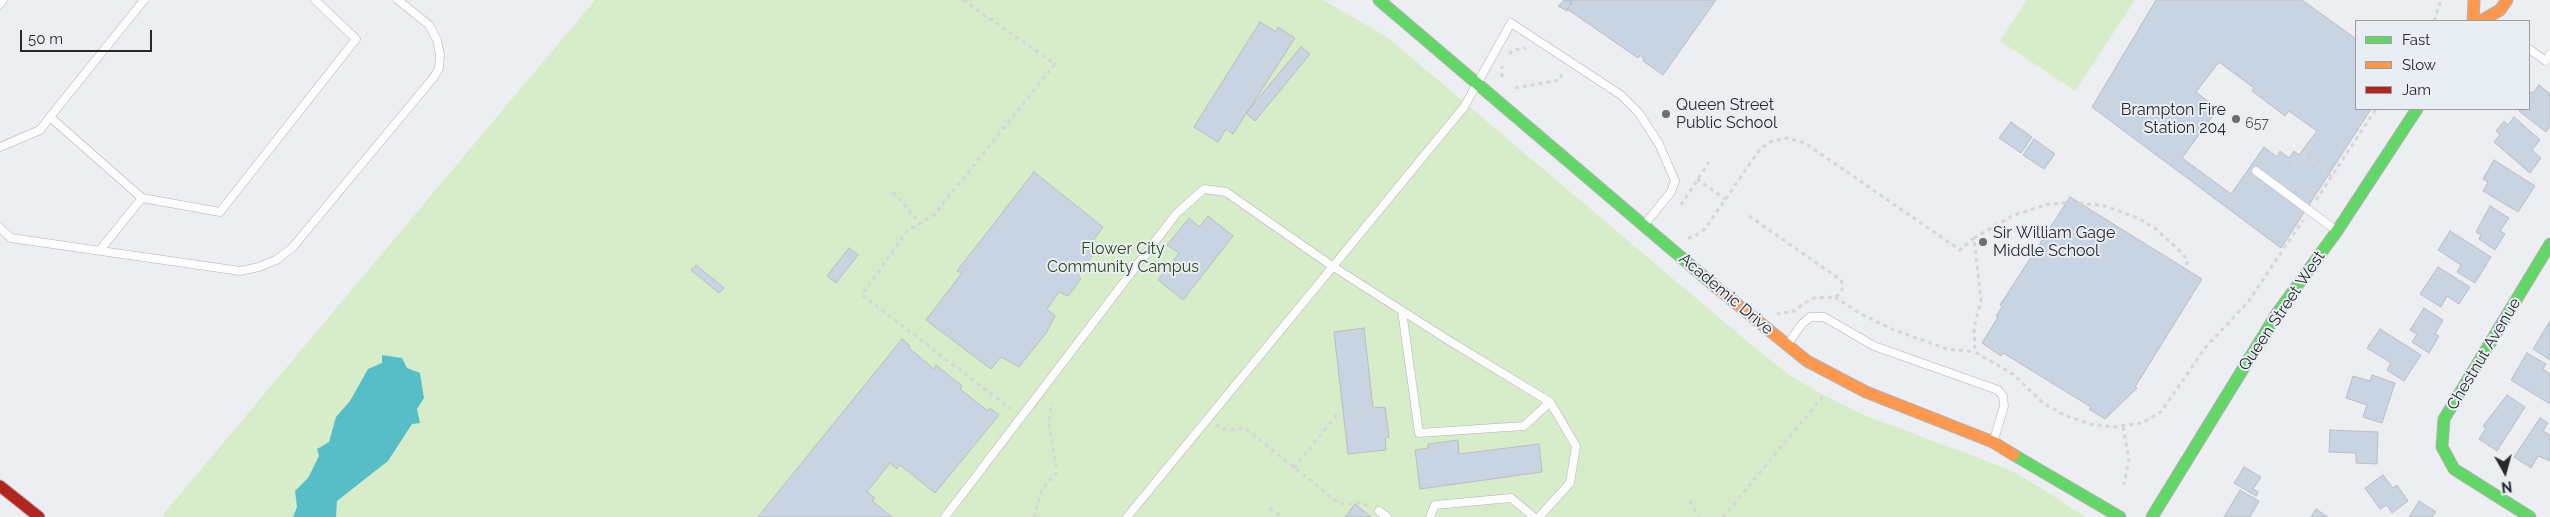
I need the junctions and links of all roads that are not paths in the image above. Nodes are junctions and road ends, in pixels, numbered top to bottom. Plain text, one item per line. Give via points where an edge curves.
1 (3, 0) edge
2 (144, 0) edge
3 (316, 0) edge
4 (398, 0) edge
5 (1379, 0) edge
6 (2474, 0) edge
7 (2507, 0) edge
8 (0, 4) edge
9 (2473, 20) edge
10 (2484, 20) edge
11 (2530, 50) edge
12 (2550, 54) edge
13 (1476, 83) junction
14 (2415, 110) edge
15 (50, 117) junction
16 (0, 147) edge
17 (2256, 170) dead end
18 (142, 198) junction
19 (1644, 225) junction
20 (1, 230) edge
21 (2336, 231) junction
22 (2550, 244) edge
23 (100, 250) junction
24 (1332, 266) junction
25 (1402, 311) junction
26 (1786, 346) junction
27 (1550, 402) junction
28 (1993, 442) junction
29 (0, 486) edge
30 (1379, 511) road end
31 (39, 517) edge
32 (946, 517) edge
33 (1127, 517) edge
34 (1387, 517) edge
35 (1430, 517) edge
36 (1534, 517) edge
37 (1539, 517) edge
38 (2120, 517) edge
39 (2152, 517) edge
40 (2530, 517) edge

1 - 8 lane
2 - 15 lane
3 - 18 lane via 356,39 220,212
4 - 23 lane via 429,25 437,40 439,68 292,248 276,260 240,271
5 - 13 street, Academic Drive
6 - 9 street
7 - 10 street via 2500,10
11 - 12 lane via 2546,61
13 - 19 street, Academic Drive
13 - 19 lane via 1512,23 1622,95 1639,113 1659,144 1675,181 1671,192
13 - 24 lane via 1464,107
14 - 21 street, Queen Street West
15 - 16 lane via 40,130
15 - 18 lane
17 - 21 lane
18 - 23 lane
19 - 26 street, Academic Drive
20 - 23 lane via 11,238
21 - 39 street, Queen Street West via 2278,312
22 - 40 street, Chestnut Avenue via 2444,419 2442,447 2454,469
24 - 25 lane
24 - 32 lane via 1226,192 1204,190 1176,214
24 - 33 lane
25 - 27 lane
25 - 27 lane via 1419,433 1524,426
26 - 28 street, Academic Drive via 1831,375 1866,392
26 - 28 lane via 1810,317 1824,317 1874,346 1998,390 2003,396 2004,406
27 - 37 lane via 1576,446 1570,483
28 - 38 street, Academic Drive
29 - 31 street
30 - 34 lane
35 - 36 lane via 1434,505 1511,498

